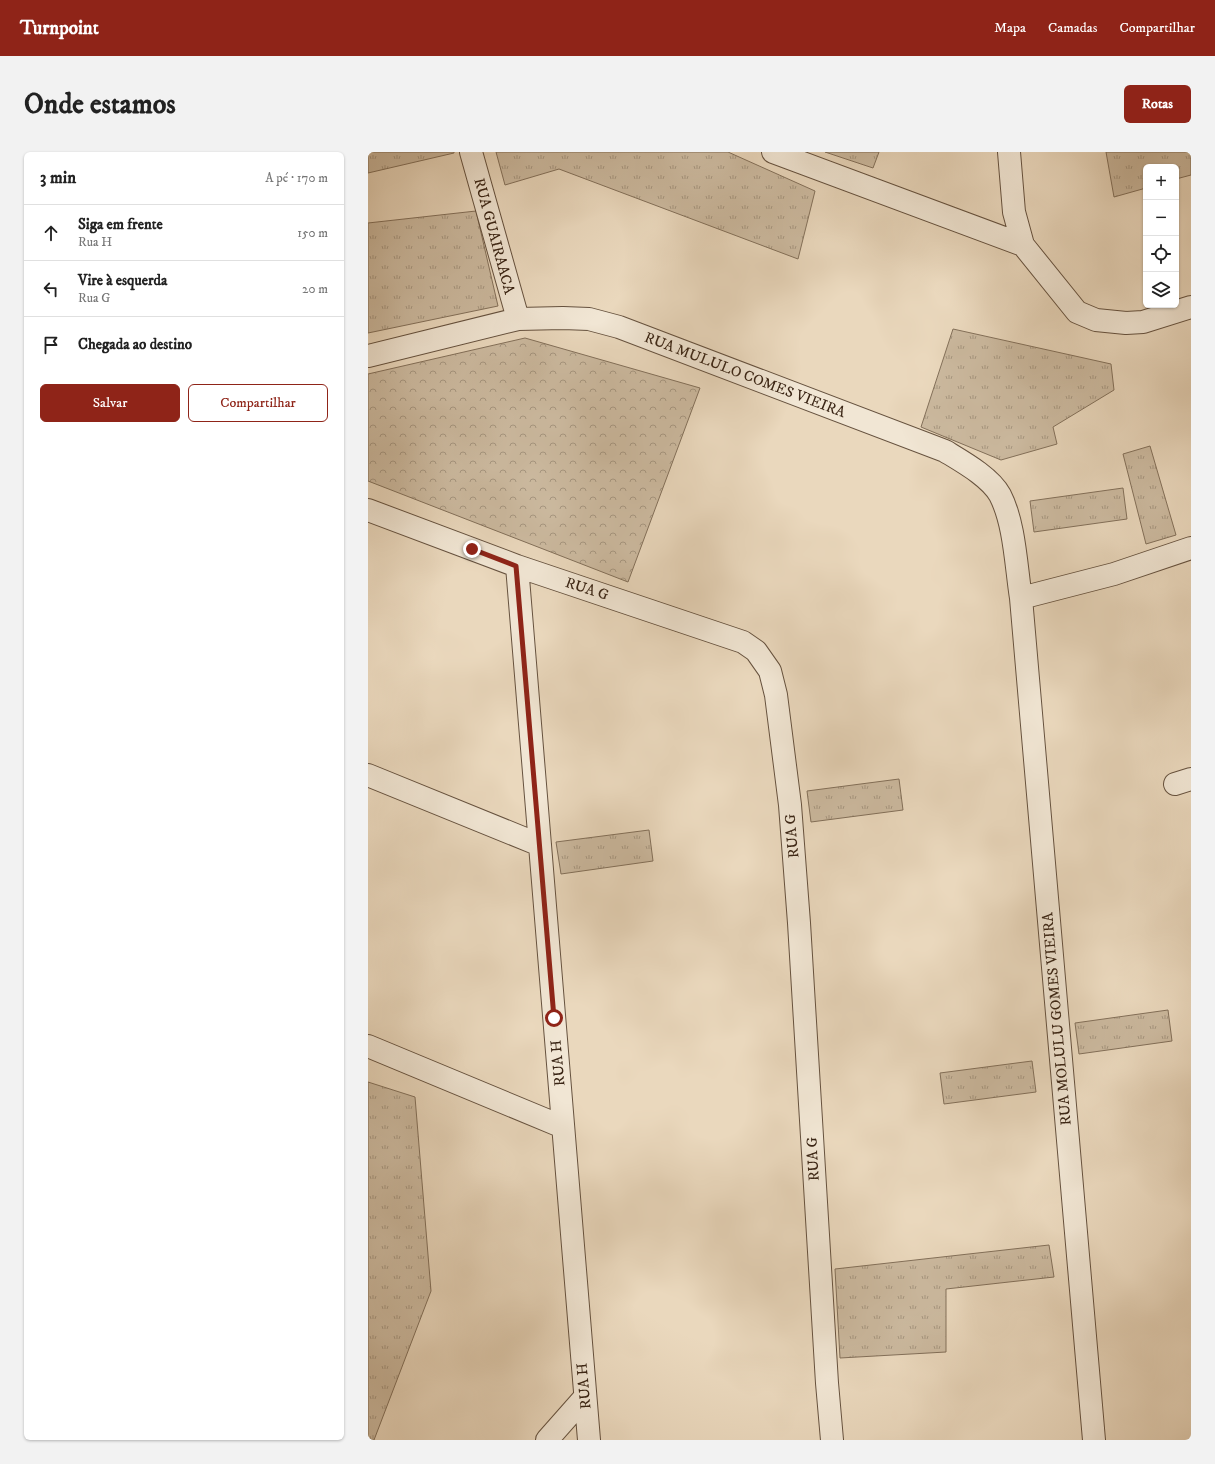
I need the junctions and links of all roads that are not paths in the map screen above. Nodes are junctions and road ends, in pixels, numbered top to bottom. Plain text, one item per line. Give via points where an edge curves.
1 (471, 152) edge
2 (773, 152) edge
3 (1009, 152) edge
4 (1022, 245) junction
5 (1191, 307) edge
6 (518, 319) junction
7 (368, 356) edge
8 (368, 510) edge
9 (1191, 548) edge
10 (516, 566) junction
11 (1021, 598) junction
12 (368, 775) edge
13 (540, 846) junction
14 (368, 1046) edge
15 (563, 1127) junction
16 (585, 1397) junction
17 (547, 1440) edge
18 (589, 1440) edge
19 (832, 1440) edge
20 (1094, 1440) edge

1 - 6 street, RUA GUAIRAACA
2 - 4 street
3 - 4 street via 1014,212
4 - 5 street via 1077,312 1096,320 1143,322
6 - 7 street, RUA MULULO COMES VIEIRA
6 - 11 street, RUA MULULO COMES VIEIRA via 589,319 619,327 945,451 978,471 1000,494 1010,522
8 - 10 street, RUA G
9 - 11 street via 1114,574
10 - 13 street, RUA H
10 - 19 street, RUA G via 743,642 756,651 770,672 776,695 790,805
11 - 20 street, RUA MOLULU GOMES VIEIRA
12 - 13 street
13 - 15 street, RUA H
14 - 15 street
15 - 16 street, RUA H
16 - 17 street
16 - 18 street, RUA H

